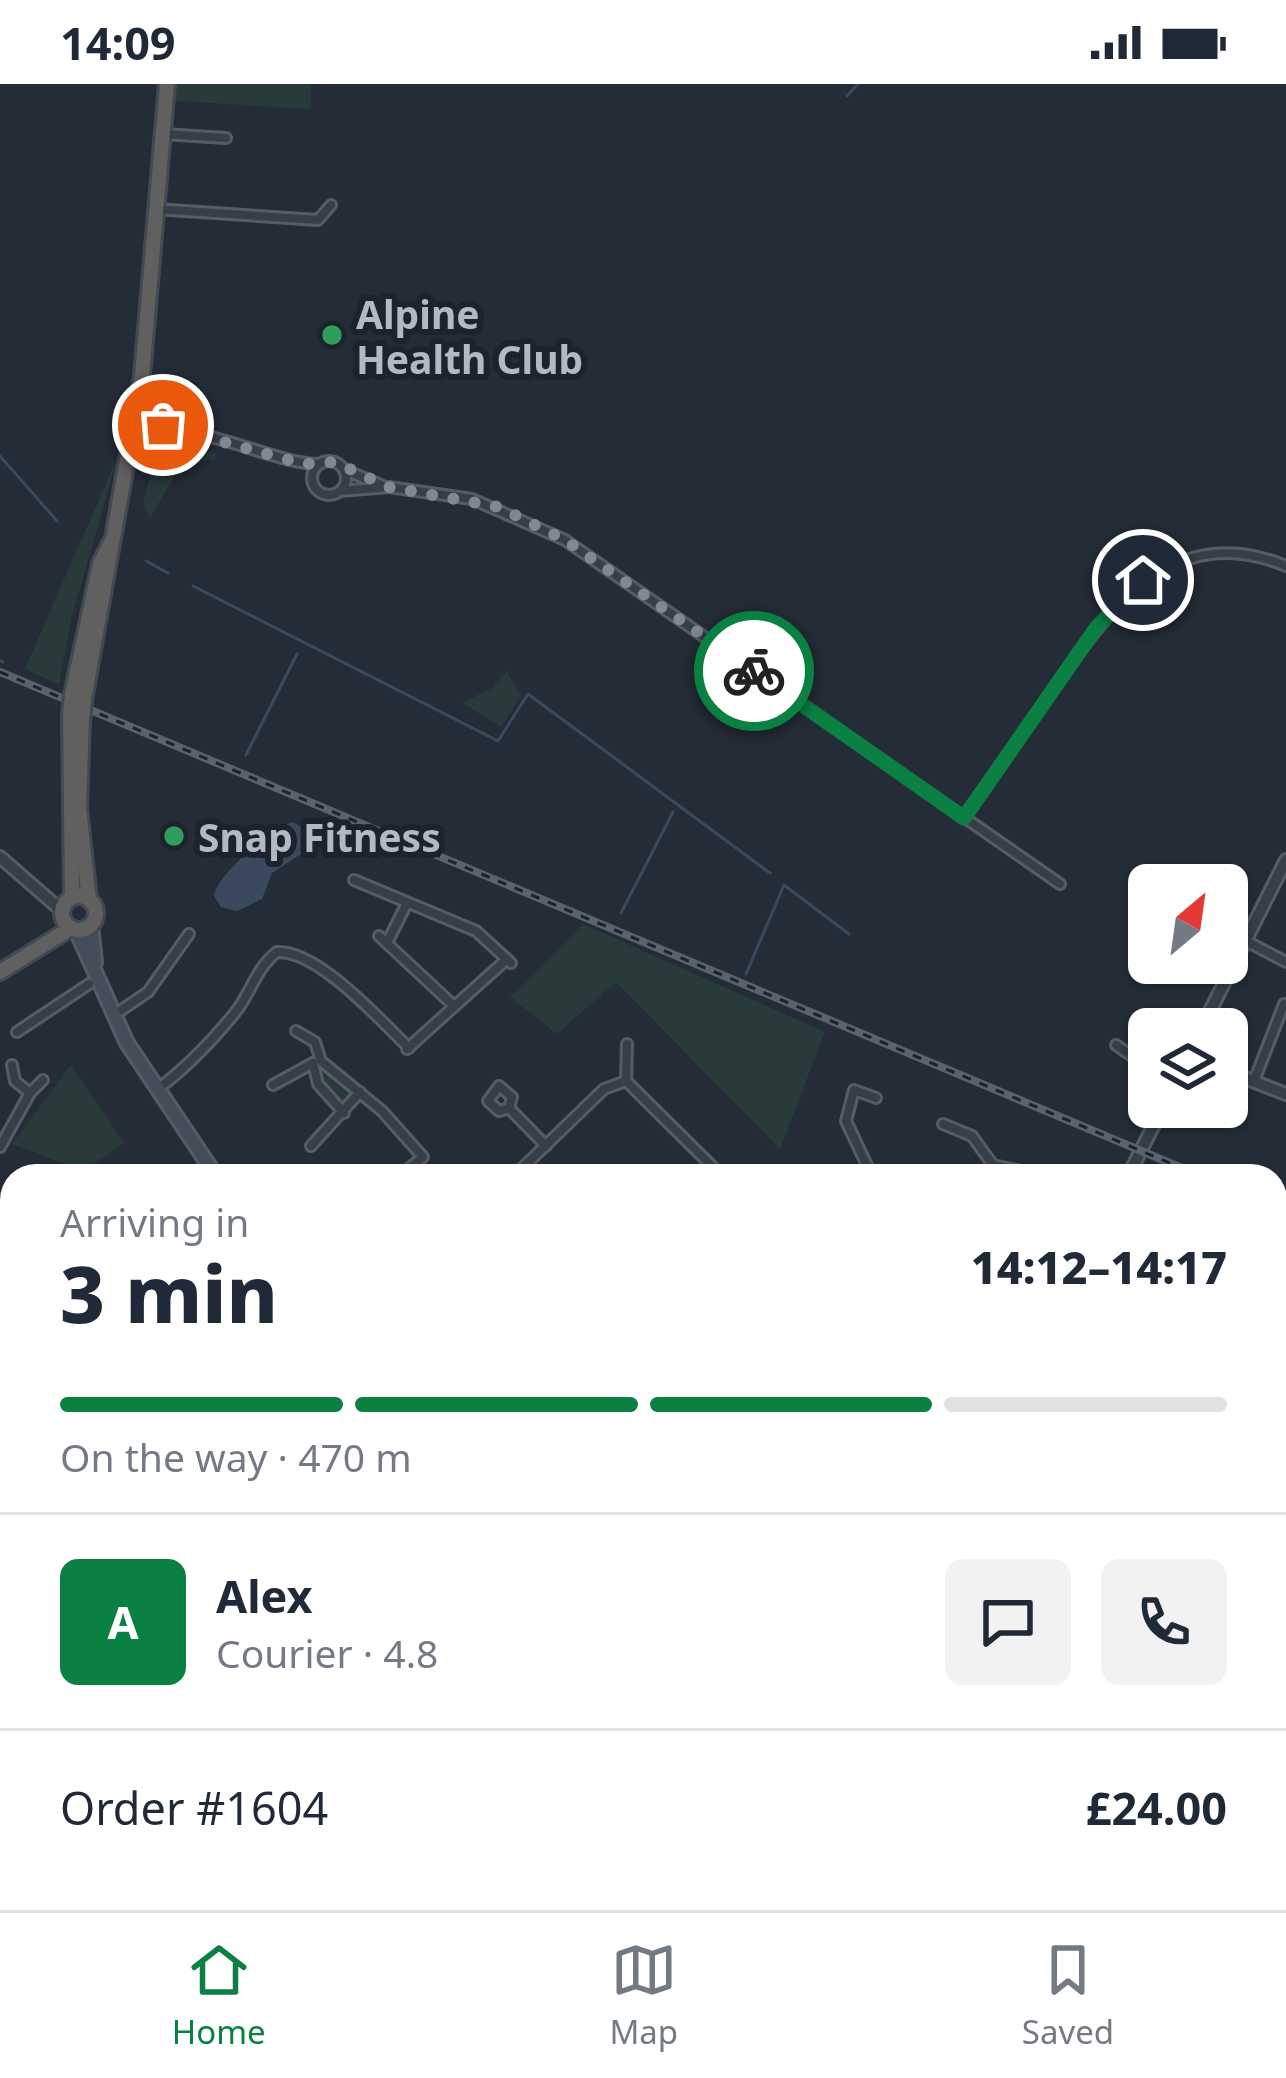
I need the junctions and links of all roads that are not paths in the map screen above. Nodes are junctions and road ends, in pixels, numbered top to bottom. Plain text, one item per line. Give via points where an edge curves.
1 (166, 84) edge
2 (161, 134) junction
3 (226, 138) dead end
4 (331, 205) dead end
5 (154, 209) junction
6 (136, 418) junction
7 (181, 433) junction
8 (131, 449) junction
9 (284, 460) junction
10 (319, 464) junction
11 (344, 469) junction
12 (313, 483) junction
13 (388, 487) junction
14 (340, 491) junction
15 (1286, 566) edge
16 (76, 717) junction
17 (964, 818) junction
18 (0, 857) edge
19 (1286, 860) edge
20 (354, 880) dead end
21 (1060, 884) dead end
22 (89, 900) junction
23 (407, 903) junction
24 (72, 916) junction
25 (189, 934) dead end
26 (1248, 936) edge
27 (1248, 941) edge
28 (1286, 962) edge
29 (0, 972) edge
30 (88, 984) dead end
31 (1284, 1004) edge
32 (454, 1006) junction
33 (112, 1017) junction
34 (296, 1031) dead end
35 (17, 1032) dead end
36 (626, 1044) dead end
37 (1116, 1045) dead end
38 (1128, 1053) edge
39 (317, 1062) junction
40 (11, 1065) dead end
41 (1248, 1079) edge
42 (43, 1080) dead end
43 (626, 1081) junction
44 (1254, 1081) junction
45 (273, 1084) dead end
46 (159, 1088) junction
47 (360, 1092) junction
48 (30, 1093) junction
49 (1286, 1094) edge
50 (876, 1098) dead end
51 (509, 1108) dead end
52 (344, 1113) junction
53 (943, 1124) dead end
54 (1152, 1128) edge
55 (546, 1146) junction
56 (0, 1147) edge
57 (311, 1147) dead end
58 (208, 1164) edge
59 (414, 1164) edge
60 (527, 1164) edge
61 (710, 1164) edge
62 (866, 1164) edge
63 (992, 1164) edge
64 (1134, 1164) edge

1 - 2 highway
2 - 3 street
2 - 5 highway
4 - 5 street via 318,220
5 - 6 highway
6 - 7 street
6 - 8 highway
7 - 8 street via 154,432
7 - 9 street
8 - 16 highway, bridge
9 - 10 street
9 - 12 street
10 - 11 street
10 - 12 street
11 - 13 street
11 - 14 street
12 - 14 street via 326,494
13 - 14 street
13 - 17 street via 499,507 565,540
15 - 17 street via 1215,555 1143,580 1096,628
16 - 22 highway
16 - 24 highway
17 - 21 street
18 - 24 street
19 - 26 street
20 - 23 street
22 - 24 highway
22 - 24 highway via 96,913
23 - 32 street via 383,938
23 - 32 street via 476,931 509,961
24 - 29 highway
24 - 33 main road
25 - 33 street via 148,992
27 - 28 street
30 - 35 street
31 - 44 street
32 - 46 street via 407,1049 351,993 299,956 277,952 257,970 233,1016
33 - 46 main road
34 - 39 street via 314,1042
36 - 43 street
37 - 38 street
39 - 45 street
39 - 47 street
39 - 52 street via 317,1084
40 - 48 street
41 - 44 street
42 - 48 street
43 - 55 street via 604,1089
43 - 61 street
44 - 49 street
46 - 58 main road
47 - 52 street
47 - 59 street via 423,1156
48 - 56 street
50 - 62 street via 854,1090 846,1120
51 - 55 street
52 - 57 street
53 - 63 street via 971,1136
54 - 64 street
55 - 60 street

